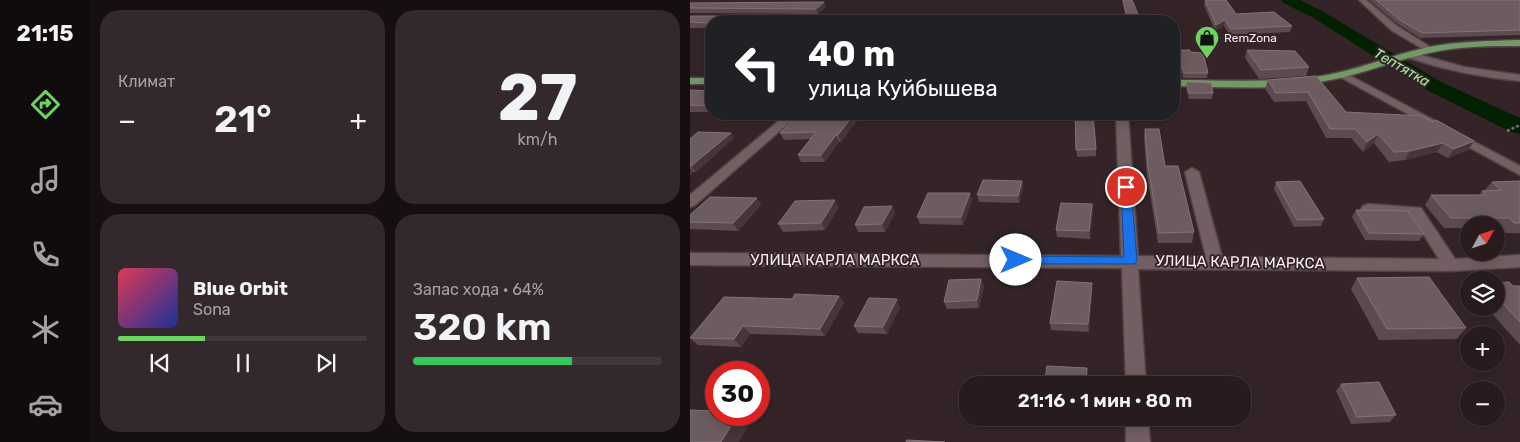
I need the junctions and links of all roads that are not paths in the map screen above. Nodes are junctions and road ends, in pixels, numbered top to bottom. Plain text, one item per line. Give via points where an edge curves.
1 (1362, 0) edge
2 (1520, 43) edge
3 (1431, 50) junction
4 (1407, 55) junction
5 (1343, 74) junction
6 (1520, 78) edge
7 (690, 81) edge
8 (705, 81) edge
9 (1180, 83) edge
10 (786, 120) edge
11 (1122, 120) edge
12 (1520, 171) edge
13 (1192, 172) dead end
14 (690, 202) edge
15 (1368, 210) edge
16 (690, 259) edge
17 (1130, 261) junction
18 (1520, 261) edge
19 (1215, 262) junction
20 (1451, 265) junction
21 (1136, 376) edge
22 (1137, 426) edge
23 (1138, 442) edge

1 - 3 street via 1394,28
2 - 3 main road
3 - 4 main road
4 - 5 main road
4 - 6 street via 1473,73
5 - 9 main road via 1286,83
5 - 12 street
7 - 8 main road
10 - 14 street
11 - 17 street
13 - 19 street
15 - 20 street via 1416,212
16 - 17 street, УЛИЦА КАРЛА МАРКСА
17 - 19 street, УЛИЦА КАРЛА МАРКСА
17 - 21 street
18 - 20 street, УЛИЦА КАРЛА МАРКСА
19 - 20 street, УЛИЦА КАРЛА МАРКСА
22 - 23 street

